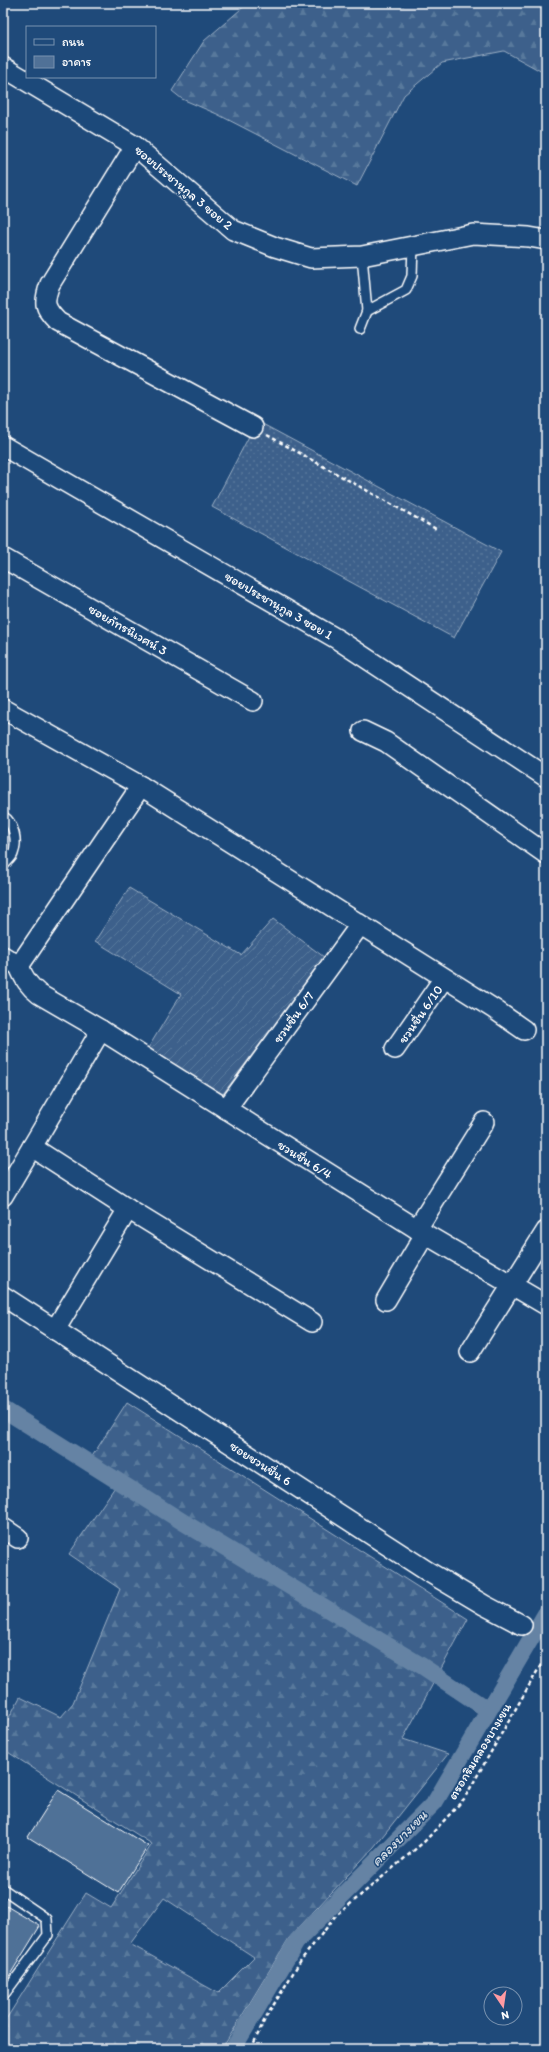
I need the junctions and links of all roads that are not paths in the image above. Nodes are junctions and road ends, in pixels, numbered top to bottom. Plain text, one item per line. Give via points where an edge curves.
1 (3, 67) edge
2 (135, 146) junction
3 (546, 240) edge
4 (413, 245) junction
5 (362, 256) junction
6 (367, 311) junction
7 (360, 329) dead end
8 (253, 427) road end
9 (3, 446) edge
10 (3, 558) edge
11 (253, 701) dead end
12 (3, 709) edge
13 (363, 731) dead end
14 (546, 777) edge
15 (141, 786) junction
16 (3, 816) edge
17 (546, 854) edge
18 (3, 866) edge
19 (360, 925) junction
20 (3, 956) edge
21 (19, 966) junction
22 (444, 978) junction
23 (101, 1030) junction
24 (524, 1030) dead end
25 (395, 1049) dead end
26 (226, 1109) junction
27 (484, 1122) dead end
28 (32, 1147) junction
29 (3, 1196) edge
30 (128, 1209) junction
31 (546, 1230) edge
32 (421, 1232) junction
33 (512, 1284) junction
34 (3, 1296) edge
35 (386, 1300) dead end
36 (546, 1304) edge
37 (312, 1322) dead end
38 (55, 1330) junction
39 (470, 1352) dead end
40 (522, 1625) dead end
41 (3, 1888) edge
42 (3, 1996) edge

1 - 2 street, ซอยประชานุกูล 3 ซอย 2
2 - 5 street, ซอยประชานุกูล 3 ซอย 2 via 233,230 311,258
2 - 8 street via 50,284 45,298 48,312 58,322
3 - 4 street, ซอยประชานุกูล 3 ซอย 2 via 473,234
4 - 5 street, ซอยประชานุกูล 3 ซอย 2
4 - 6 lane via 412,276 406,290
5 - 6 lane
6 - 7 lane
9 - 14 street, ซอยประชานุกูล 3 ซอย 1 via 337,639
10 - 11 street, ซอยภัทรนิเวศน์ 3
12 - 15 street
13 - 17 street via 386,742
15 - 19 street
15 - 21 street
16 - 18 lane via 8,819 16,836 13,854
19 - 22 street
19 - 26 street, ชวนชื่น 6/7
20 - 21 street
21 - 23 street, ชวนชื่น 6/4 via 30,987
22 - 24 street
22 - 25 street, ชวนชื่น 6/10
23 - 26 street, ชวนชื่น 6/4
23 - 28 street
26 - 32 street, ชวนชื่น 6/4
27 - 32 street
28 - 29 street
28 - 30 street
30 - 37 street
30 - 38 street
31 - 33 street
32 - 33 street, ชวนชื่น 6/4
32 - 35 street
33 - 36 street, ชวนชื่น 6/4
33 - 39 street
34 - 38 street, ซอยชวนชื่น 6
38 - 40 street, ซอยชวนชื่น 6 via 427,1571
41 - 42 lane via 47,1919 48,1935

